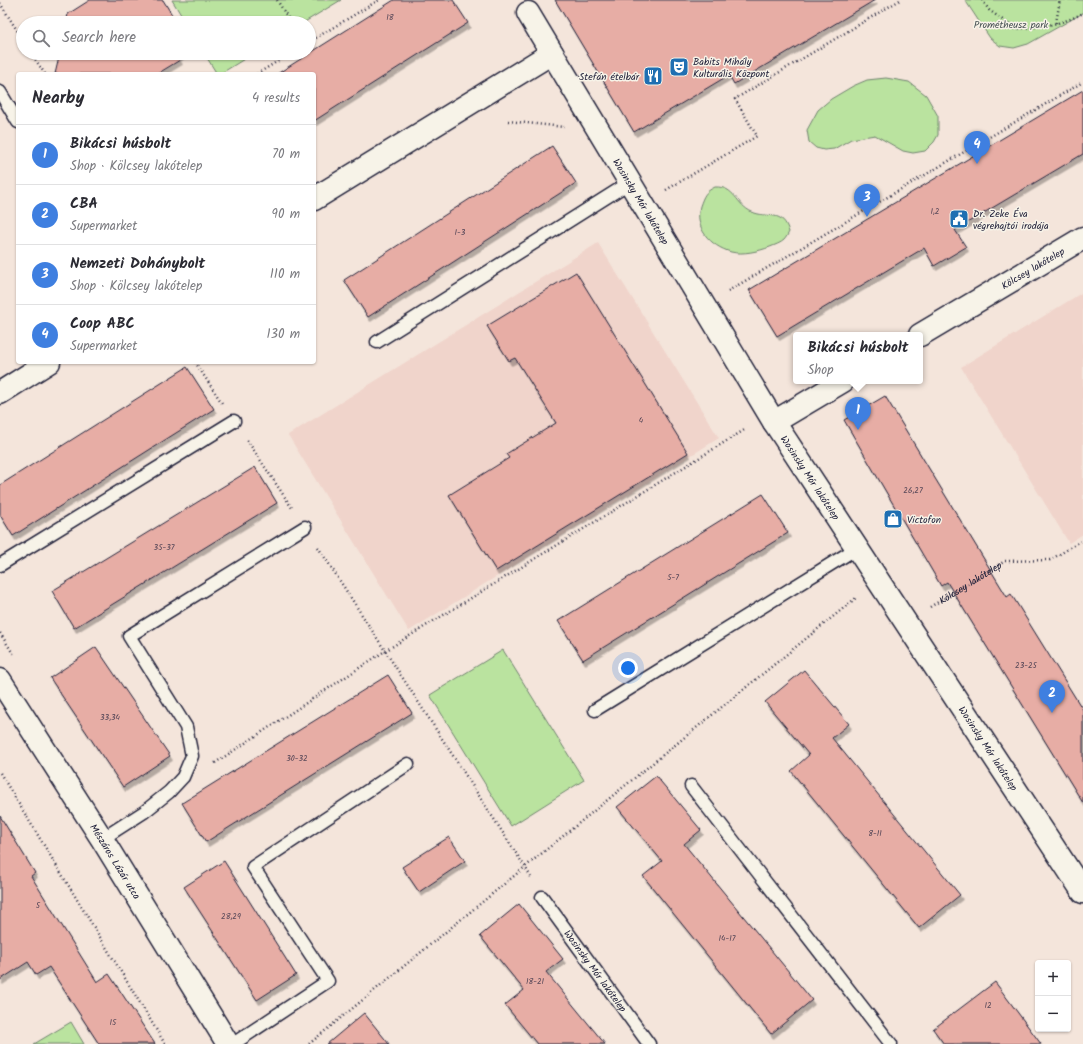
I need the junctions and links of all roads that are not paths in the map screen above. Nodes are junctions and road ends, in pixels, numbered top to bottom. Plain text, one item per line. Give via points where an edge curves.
1 (528, 13) dead end
2 (552, 53) junction
3 (0, 92) edge
4 (16, 119) edge
5 (629, 183) junction
6 (316, 197) edge
7 (1083, 238) edge
8 (923, 333) edge
9 (377, 342) dead end
10 (46, 364) edge
11 (837, 384) edge
12 (0, 393) edge
13 (771, 418) junction
14 (234, 421) road end
15 (305, 527) road end
16 (857, 548) junction
17 (0, 565) edge
18 (0, 680) edge
19 (595, 710) dead end
20 (408, 764) dead end
21 (691, 786) dead end
22 (102, 839) junction
23 (1083, 892) edge
24 (542, 897) road end
25 (228, 1044) edge
26 (233, 1044) edge
27 (649, 1044) edge
28 (891, 1044) edge

1 - 2 street, Wosinsky Mór lakótelep
2 - 5 street, Wosinsky Mór lakótelep
2 - 6 street
3 - 4 lane
5 - 9 lane
5 - 13 street, Wosinsky Mór lakótelep
7 - 8 street, Kölcsey lakótelep
10 - 12 street
11 - 13 street
13 - 16 street, Wosinsky Mór lakótelep
14 - 17 lane
15 - 22 lane via 129,636 186,728 192,756 183,777 169,792 144,812
16 - 19 lane
16 - 23 street, Wosinsky Mór lakótelep
18 - 22 street, Mészáros Lázár utca
20 - 26 lane via 253,867 328,981
21 - 28 lane
22 - 25 street, Mészáros Lázár utca
24 - 27 lane, Wosinsky Mór lakótelep

